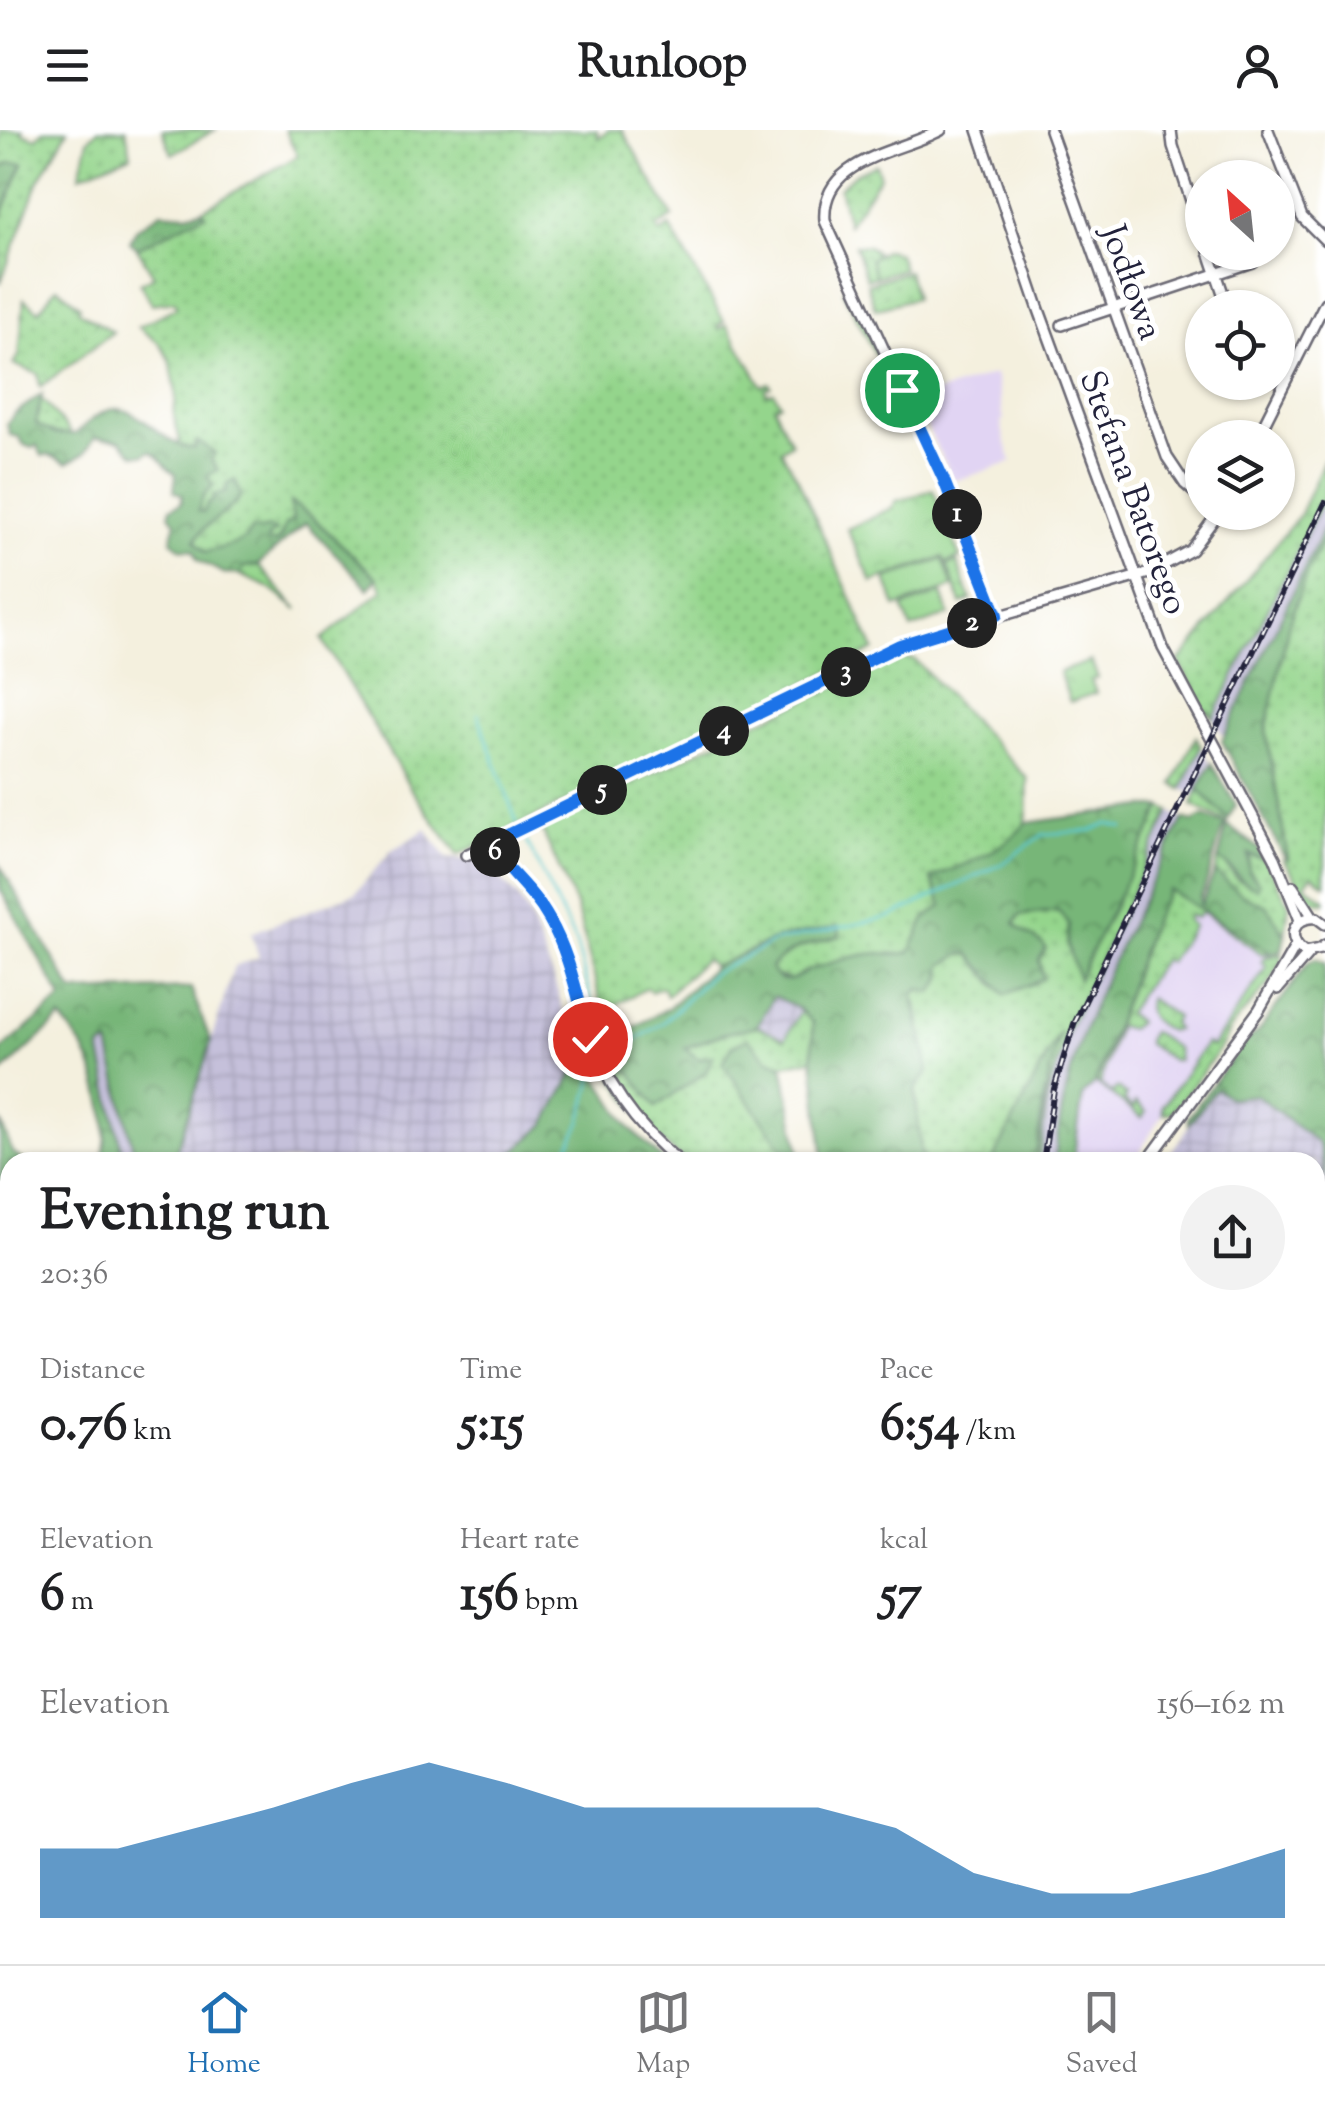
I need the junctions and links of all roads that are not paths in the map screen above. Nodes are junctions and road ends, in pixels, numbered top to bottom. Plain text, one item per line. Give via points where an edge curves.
1 (942, 130) edge
2 (978, 130) edge
3 (1050, 130) edge
4 (1170, 130) edge
5 (1268, 130) edge
6 (1185, 184) edge
7 (1325, 240) edge
8 (1215, 270) edge
9 (1228, 270) edge
10 (1216, 274) junction
11 (1222, 290) edge
12 (1325, 304) edge
13 (1113, 308) junction
14 (1062, 325) dead end
15 (1295, 357) edge
16 (1185, 484) edge
17 (1209, 530) edge
18 (1137, 578) junction
19 (997, 615) junction
20 (489, 844) junction
21 (466, 855) dead end
22 (1275, 858) junction
23 (1321, 919) edge
24 (1300, 920) junction
25 (1296, 945) junction
26 (1320, 950) edge
27 (1259, 1010) junction
28 (669, 1152) edge
29 (1155, 1152) edge

1 - 19 street via 844,172 828,193 825,221 943,478
2 - 18 street, Stefana Batorego
3 - 13 street, Jodłowa
4 - 6 street
5 - 7 street via 1302,216
8 - 10 street
9 - 10 street
10 - 11 street
10 - 13 street
12 - 15 street
13 - 14 street
13 - 16 street, Jodłowa via 1169,462
17 - 18 street via 1185,554
18 - 19 street
18 - 22 street, Stefana Batorego via 1169,663
19 - 20 street via 900,645
20 - 21 street
20 - 28 street via 557,934 590,1039 614,1088
22 - 23 street, Stefana Batorego
22 - 24 street, Stefana Batorego
23 - 24 street
24 - 25 street
25 - 26 street
25 - 27 street
26 - 27 street
27 - 29 street

